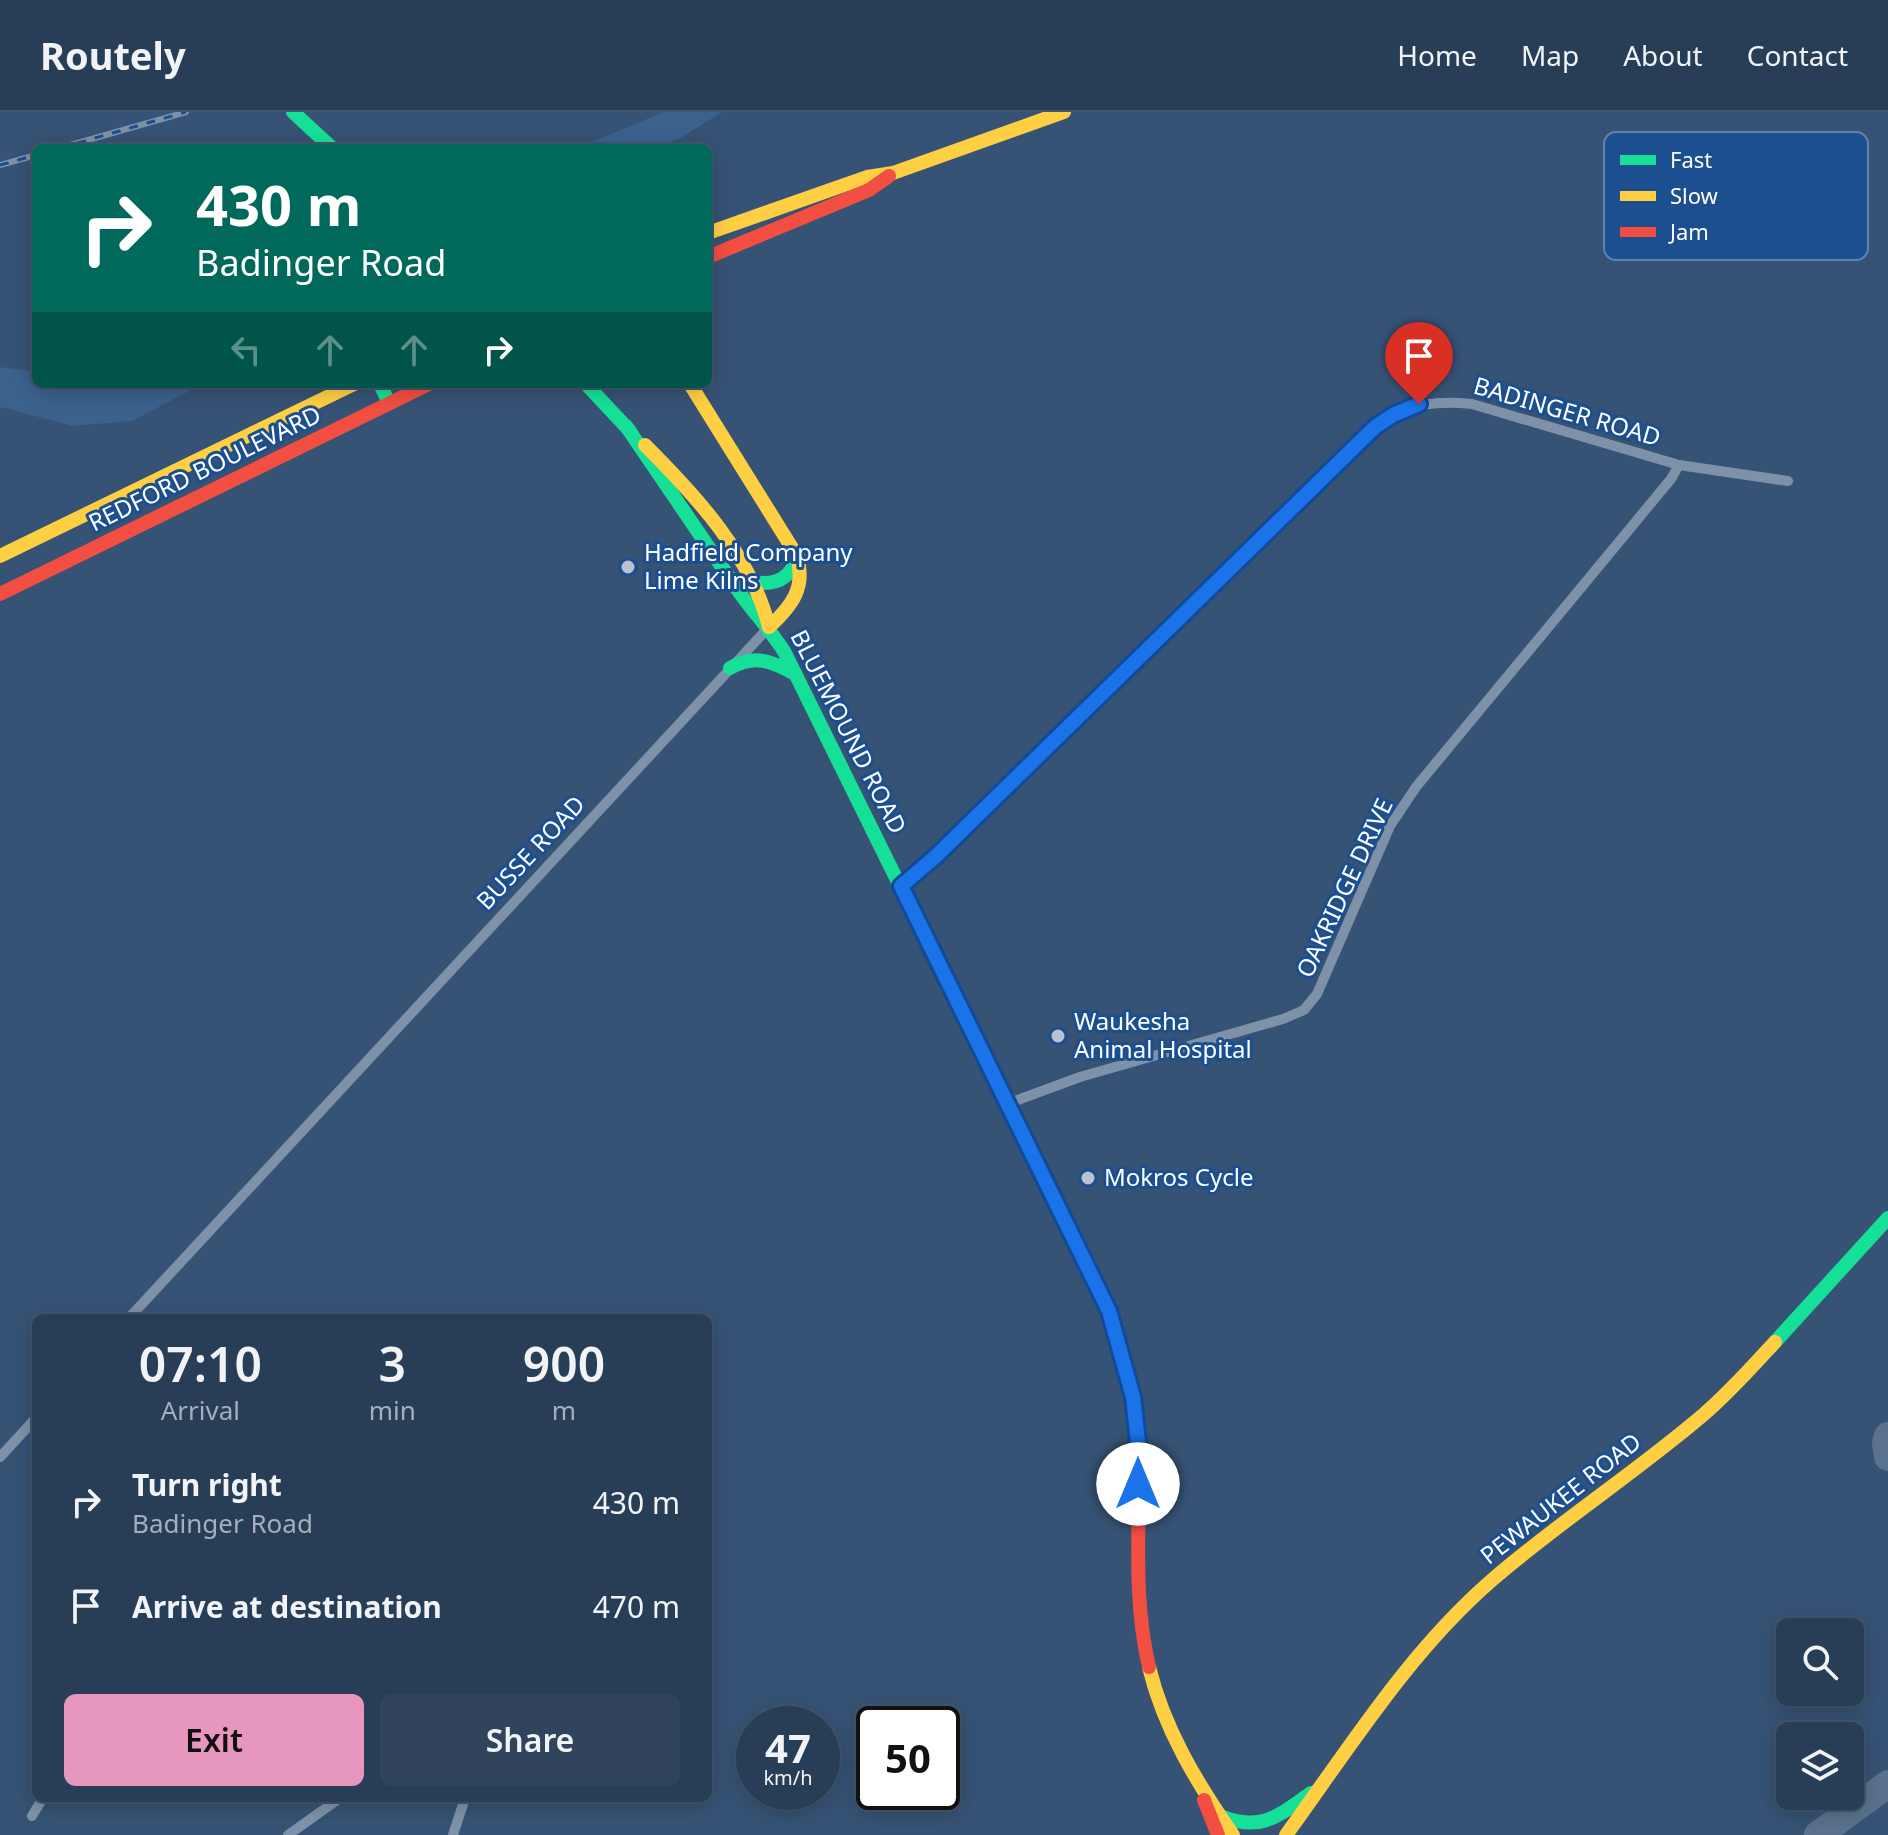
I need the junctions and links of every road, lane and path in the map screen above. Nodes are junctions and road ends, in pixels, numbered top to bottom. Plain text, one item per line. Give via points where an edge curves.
1 (293, 112) edge
2 (1064, 112) edge
3 (328, 144) edge
4 (893, 173) junction
5 (712, 232) edge
6 (712, 255) edge
7 (346, 388) edge
8 (382, 388) edge
9 (421, 388) edge
10 (590, 388) edge
11 (692, 388) edge
12 (389, 403) junction
13 (626, 426) junction
14 (1679, 465) junction
15 (1788, 481) dead end
16 (0, 556) edge
17 (798, 557) junction
18 (753, 582) junction
19 (0, 594) edge
20 (769, 627) junction
21 (730, 668) junction
22 (796, 675) junction
23 (901, 886) junction
24 (1007, 1104) junction
25 (1888, 1218) edge
26 (134, 1314) edge
27 (32, 1422) edge
28 (0, 1457) edge
29 (1320, 1787) junction
30 (1201, 1788) junction
31 (41, 1802) edge
32 (334, 1802) edge
33 (464, 1802) edge
34 (1219, 1815) junction
35 (32, 1816) dead end
36 (288, 1835) edge
37 (453, 1835) edge
38 (1218, 1835) edge
39 (1233, 1835) edge
40 (1286, 1835) edge

1 - 3 main road
2 - 4 main road
4 - 5 main road via 867,177
4 - 6 main road via 869,190
7 - 16 main road, REDFORD BOULEVARD
8 - 12 main road
9 - 12 main road, REDFORD BOULEVARD
10 - 13 main road, BLUEMOUND ROAD
11 - 17 main road
12 - 19 main road, REDFORD BOULEVARD
13 - 18 main road, BLUEMOUND ROAD via 686,485
13 - 20 main road, BLUEMOUND ROAD via 749,606
14 - 15 street, BADINGER ROAD
14 - 23 street, BADINGER ROAD via 1472,404 1429,402 1393,415 1354,446
14 - 24 street, OAKRIDGE DRIVE via 1396,815 1309,1006 1283,1019 1080,1077
17 - 18 main road via 784,580 769,586
17 - 20 main road, BUSSE ROAD via 799,593
18 - 20 main road, BLUEMOUND ROAD via 766,605
20 - 21 street, BUSSE ROAD
20 - 22 main road, BLUEMOUND ROAD
21 - 22 main road via 754,658
21 - 26 street, BUSSE ROAD
22 - 23 main road, BLUEMOUND ROAD
23 - 24 main road, BLUEMOUND ROAD
24 - 30 main road, BLUEMOUND ROAD via 1097,1283 1121,1345 1137,1426 1137,1578 1143,1636 1165,1720
25 - 29 main road, PEWAUKEE ROAD via 1737,1384 1492,1580 1444,1626
27 - 28 street
29 - 34 main road via 1255,1827
29 - 40 main road, PEWAUKEE ROAD
30 - 34 main road, BLUEMOUND ROAD
30 - 38 main road
31 - 35 street
32 - 36 street
33 - 37 street
34 - 39 main road, BLUEMOUND ROAD

